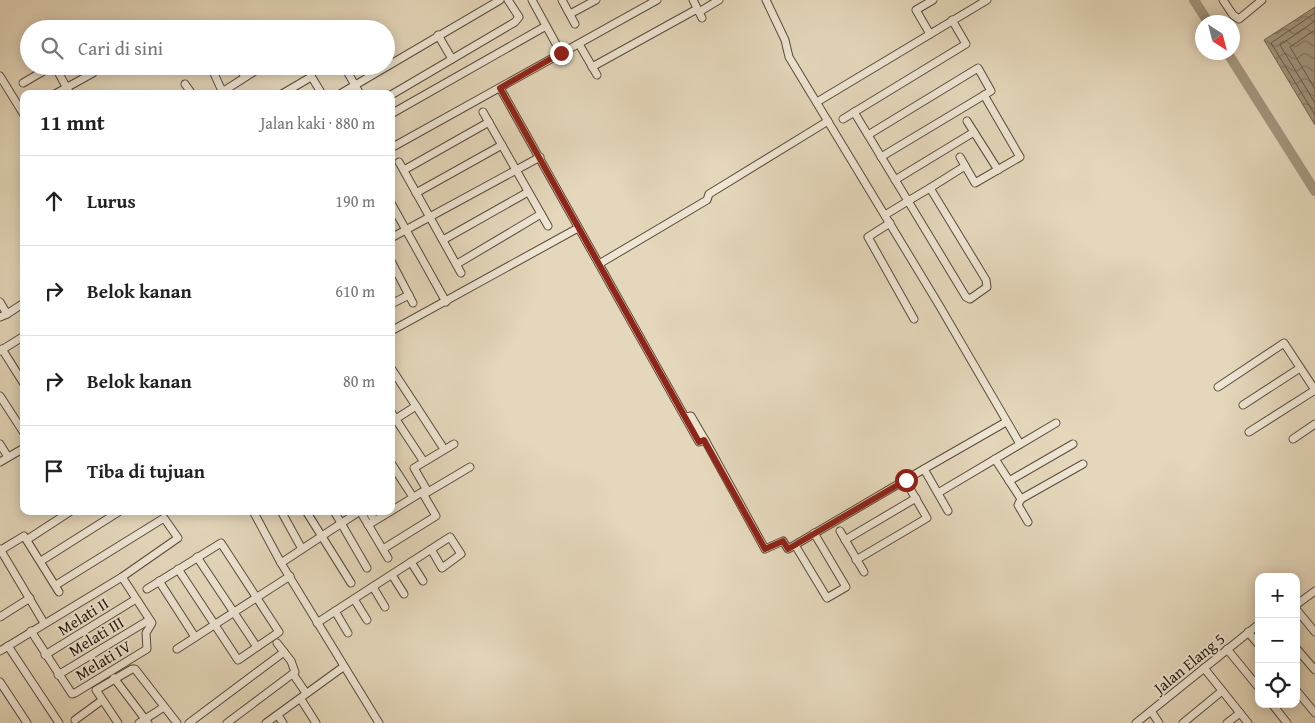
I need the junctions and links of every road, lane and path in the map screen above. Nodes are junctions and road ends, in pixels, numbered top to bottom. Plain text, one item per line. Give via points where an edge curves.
1 (500, 0) edge
2 (508, 0) edge
3 (532, 0) edge
4 (562, 0) edge
5 (596, 0) edge
6 (658, 0) edge
7 (693, 0) edge
8 (719, 0) edge
9 (766, 0) edge
10 (932, 0) edge
11 (987, 0) edge
12 (1223, 0) edge
13 (1259, 1) edge
14 (699, 13) junction
15 (570, 14) junction
16 (952, 20) junction
17 (575, 24) dead end
18 (546, 26) junction
19 (930, 34) junction
20 (438, 35) junction
21 (579, 44) junction
22 (561, 53) junction
23 (452, 59) junction
24 (395, 62) edge
25 (592, 68) junction
26 (37, 75) edge
27 (60, 75) edge
28 (90, 75) edge
29 (215, 75) edge
30 (248, 75) edge
31 (347, 75) edge
32 (374, 75) edge
33 (597, 75) dead end
34 (0, 76) edge
35 (245, 77) joint
36 (311, 77) joint
37 (22, 83) dead end
38 (185, 84) dead end
39 (500, 88) junction
40 (351, 89) edge
41 (69, 90) edge
42 (189, 90) edge
43 (224, 90) edge
44 (228, 90) edge
45 (289, 90) edge
46 (319, 90) edge
47 (395, 93) edge
48 (984, 95) junction
49 (817, 102) junction
50 (20, 108) edge
51 (395, 112) edge
52 (483, 112) dead end
53 (854, 112) junction
54 (843, 119) dead end
55 (828, 121) junction
56 (968, 121) dead end
57 (489, 122) junction
58 (974, 132) junction
59 (868, 134) junction
60 (502, 144) junction
61 (395, 146) edge
62 (540, 157) junction
63 (881, 157) junction
64 (960, 157) dead end
65 (400, 162) dead end
66 (965, 166) junction
67 (404, 170) junction
68 (516, 170) junction
69 (998, 170) junction
70 (895, 180) junction
71 (930, 188) junction
72 (528, 192) junction
73 (416, 193) junction
74 (908, 201) junction
75 (395, 210) edge
76 (541, 214) junction
77 (885, 215) junction
78 (430, 218) junction
79 (890, 223) junction
80 (548, 226) dead end
81 (578, 228) junction
82 (406, 230) junction
83 (395, 236) edge
84 (443, 240) junction
85 (457, 264) junction
86 (599, 264) junction
87 (461, 272) dead end
88 (395, 274) edge
89 (409, 295) junction
90 (0, 302) edge
91 (395, 302) edge
92 (446, 302) junction
93 (413, 303) dead end
94 (20, 306) edge
95 (7, 314) junction
96 (0, 317) edge
97 (914, 319) dead end
98 (395, 329) edge
99 (20, 338) edge
100 (1, 350) edge
101 (1300, 368) junction
102 (395, 374) edge
103 (20, 378) edge
104 (1218, 387) dead end
105 (1315, 391) edge
106 (0, 396) edge
107 (1243, 405) dead end
108 (416, 406) junction
109 (395, 419) edge
110 (395, 421) edge
111 (1006, 422) junction
112 (1056, 423) dead end
113 (1315, 424) edge
114 (20, 427) edge
115 (1249, 432) dead end
116 (1293, 439) dead end
117 (0, 444) edge
118 (454, 444) dead end
119 (1020, 444) junction
120 (1073, 444) dead end
121 (442, 446) dead end
122 (20, 450) edge
123 (8, 457) junction
124 (422, 459) dead end
125 (995, 459) junction
126 (0, 462) edge
127 (1083, 464) dead end
128 (470, 467) dead end
129 (395, 469) edge
130 (924, 469) junction
131 (906, 480) junction
132 (1009, 481) junction
133 (425, 492) junction
134 (938, 493) junction
135 (411, 494) dead end
136 (916, 498) junction
137 (1021, 499) junction
138 (395, 509) edge
139 (948, 510) dead end
140 (65, 515) edge
141 (114, 515) edge
142 (255, 515) edge
143 (283, 515) edge
144 (308, 515) edge
145 (336, 515) edge
146 (354, 515) edge
147 (362, 515) edge
148 (384, 515) edge
149 (1028, 522) dead end
150 (341, 524) junction
151 (368, 525) junction
152 (840, 531) dead end
153 (814, 533) junction
154 (321, 537) junction
155 (28, 539) junction
156 (845, 540) junction
157 (795, 545) junction
158 (302, 549) junction
159 (383, 549) junction
160 (431, 549) junction
161 (0, 550) edge
162 (197, 557) junction
163 (388, 558) dead end
164 (856, 560) junction
165 (41, 562) junction
166 (281, 562) junction
167 (411, 562) junction
168 (368, 568) dead end
169 (178, 569) junction
170 (864, 572) dead end
171 (392, 575) junction
172 (290, 576) junction
173 (122, 577) junction
174 (159, 581) junction
175 (423, 581) dead end
176 (350, 583) dead end
177 (373, 587) junction
178 (147, 589) dead end
179 (1315, 591) edge
180 (404, 594) dead end
181 (256, 597) junction
182 (30, 598) junction
183 (136, 599) junction
184 (354, 599) junction
185 (1300, 602) edge
186 (386, 607) dead end
187 (335, 611) junction
188 (233, 612) junction
189 (1300, 614) edge
190 (0, 617) edge
191 (149, 620) junction
192 (366, 620) dead end
193 (44, 623) junction
194 (317, 623) junction
195 (214, 624) junction
196 (1255, 627) edge
197 (31, 631) junction
198 (1248, 632) junction
199 (1315, 632) edge
200 (348, 633) dead end
201 (195, 637) junction
202 (1255, 640) edge
203 (277, 643) dead end
204 (8, 646) junction
205 (257, 647) junction
206 (177, 649) dead end
207 (1227, 649) junction
208 (0, 651) edge
209 (284, 652) junction
210 (1300, 653) edge
211 (45, 655) junction
212 (344, 668) junction
213 (1204, 668) junction
214 (1315, 670) edge
215 (293, 674) junction
216 (58, 675) junction
217 (114, 678) junction
218 (328, 680) junction
219 (0, 682) edge
220 (1255, 683) edge
221 (1222, 691) junction
222 (306, 693) junction
223 (1300, 695) edge
224 (101, 701) junction
225 (302, 701) junction
226 (164, 707) junction
227 (1275, 708) edge
228 (1151, 711) junction
229 (1240, 713) junction
230 (1315, 713) edge
231 (75, 720) dead end
232 (281, 720) edge
233 (114, 722) edge
234 (144, 722) edge
235 (27, 723) edge
236 (59, 723) edge
237 (177, 723) edge
238 (189, 723) edge
239 (227, 723) edge
240 (266, 723) edge
241 (271, 723) edge
242 (316, 723) edge
243 (379, 723) edge
244 (1136, 723) edge
245 (1159, 723) edge
246 (1183, 723) edge
247 (1227, 723) edge
248 (1248, 723) edge
249 (1287, 723) edge

1 - 20 street
2 - 23 street via 519,16 518,20
3 - 18 street
4 - 15 street
5 - 15 street
6 - 21 street
7 - 14 street
8 - 14 street
9 - 49 street via 786,50
10 - 19 street via 916,10
11 - 16 street
12 - 13 street via 1239,18
14 - 25 street
15 - 17 street
16 - 19 street
16 - 53 street via 966,44
18 - 22 street
18 - 51 street
19 - 49 street
20 - 23 street
20 - 24 street
21 - 22 street
21 - 25 street
22 - 39 street
23 - 47 street
25 - 33 street
26 - 37 street
27 - 41 street
28 - 41 street
29 - 43 street
30 - 35 street
31 - 40 street
32 - 40 street
34 - 50 street
35 - 44 street
36 - 45 street
36 - 46 street
38 - 42 street
39 - 61 street
39 - 62 street
48 - 59 street via 991,91 978,68
48 - 63 street
48 - 69 street via 1020,157
49 - 55 street
52 - 57 street
53 - 54 street
53 - 59 street
55 - 77 street
55 - 86 street via 708,194 707,200
56 - 58 street
57 - 60 street
57 - 67 street
58 - 69 street
58 - 70 street
59 - 63 street
60 - 68 street
60 - 73 street
62 - 68 street
62 - 81 street
63 - 70 street
64 - 66 street
65 - 67 street
66 - 69 street via 975,183
66 - 71 street
67 - 73 street
68 - 72 street
68 - 78 street
70 - 74 street
71 - 74 street
71 - 74 street via 988,284 986,289 971,298 966,297
72 - 76 street
72 - 84 street
73 - 78 street
74 - 77 street
75 - 82 street
76 - 80 street
76 - 85 street
77 - 79 street
78 - 82 street
78 - 84 street
79 - 97 street via 868,237
79 - 111 street
81 - 86 street
81 - 92 street
82 - 83 street
82 - 92 street
84 - 85 street
85 - 87 street
86 - 157 street via 699,442 704,440 765,549 783,541 788,549
88 - 89 street
89 - 91 street
89 - 93 street
90 - 95 street
92 - 98 street
94 - 95 street
95 - 96 street
99 - 100 street
100 - 103 street
101 - 104 street via 1284,343
101 - 105 street
101 - 107 street
102 - 108 street
105 - 115 street
106 - 114 street
108 - 109 street
108 - 121 street
110 - 124 street
111 - 119 street
111 - 130 street
112 - 119 street
113 - 116 street
117 - 123 street
118 - 133 street via 414,468
119 - 125 street
120 - 132 street
122 - 123 street
123 - 126 street
125 - 132 street
125 - 134 street
127 - 137 street
128 - 133 street
129 - 135 street
130 - 131 street
130 - 134 street
131 - 136 street
131 - 153 street
132 - 137 street
133 - 138 street
133 - 159 street via 436,516
134 - 139 street
136 - 156 street
136 - 164 street via 928,518
137 - 149 street via 1018,505
140 - 155 street
141 - 165 street
142 - 166 street
143 - 158 street
144 - 154 street
145 - 150 street
146 - 150 street
147 - 151 street
148 - 151 street
150 - 154 street
150 - 168 street
151 - 159 street
152 - 156 street
153 - 157 street
153 - 157 street via 846,587 827,598
154 - 158 street
154 - 176 street
155 - 161 street via 21,536
155 - 165 street
156 - 164 street
158 - 166 street
159 - 163 street
160 - 160 street via 450,537 461,554 442,568
160 - 167 street
161 - 182 street
162 - 169 street
162 - 181 street via 221,543
162 - 188 street
164 - 170 street
165 - 173 street via 58,589 165,518 178,541
166 - 172 street
167 - 171 street
167 - 175 street
169 - 174 street
169 - 195 street
171 - 177 street
171 - 180 street
172 - 181 street
172 - 194 street
173 - 183 street
173 - 193 street
174 - 178 street
174 - 201 street
177 - 184 street
177 - 186 street
179 - 185 street
181 - 188 street
181 - 205 street via 279,631
182 - 190 street
182 - 193 street
183 - 191 street
183 - 211 street, Melati II
184 - 187 street
184 - 192 street
187 - 194 street
187 - 200 street
188 - 195 street
188 - 205 street
189 - 199 street
191 - 216 street, Melati III
191 - 216 street, Melati IV via 152,625 146,633 146,650 75,693
193 - 197 street
194 - 212 street
195 - 201 street
195 - 205 street via 238,660
196 - 198 street, Jalan Elang 5
197 - 204 street
197 - 211 street
198 - 202 street
198 - 207 street, Jalan Elang 5
201 - 206 street
203 - 209 street
204 - 208 street
204 - 236 street
207 - 213 street, Jalan Elang 5
207 - 220 street
209 - 215 street via 295,669
209 - 238 street
210 - 214 street
211 - 216 street
212 - 218 street
212 - 243 street
213 - 221 street
213 - 228 street, Jalan Elang 5
215 - 222 street
215 - 239 street
217 - 224 street via 96,690
217 - 226 street via 135,669
217 - 234 street
218 - 222 street
218 - 225 street
219 - 235 street
221 - 229 street
221 - 246 street
222 - 240 street
223 - 230 street
224 - 231 street
224 - 233 street
225 - 232 street
225 - 242 street
226 - 234 street
226 - 237 street
227 - 249 street
228 - 244 street, Jalan Elang 5
228 - 245 street
229 - 247 street
229 - 248 street
232 - 241 street

